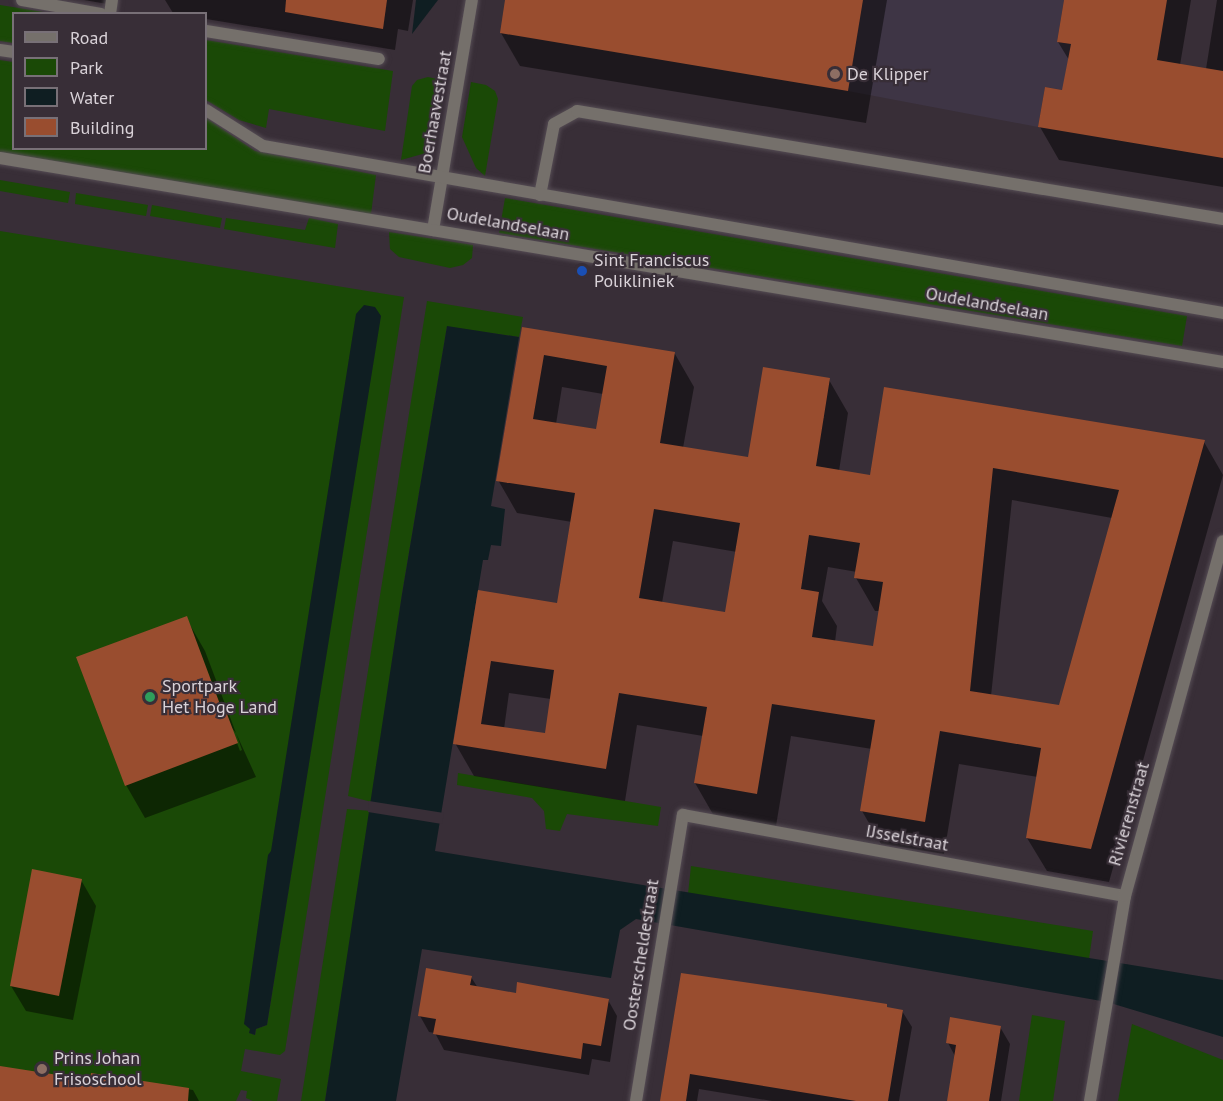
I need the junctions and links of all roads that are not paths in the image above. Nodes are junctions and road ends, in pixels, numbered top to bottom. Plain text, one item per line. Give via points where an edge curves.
1 (22, 0) edge
2 (472, 0) edge
3 (90, 12) edge
4 (207, 31) edge
5 (379, 59) dead end
6 (207, 111) edge
7 (0, 158) edge
8 (441, 179) junction
9 (540, 195) junction
10 (1223, 219) edge
11 (433, 230) junction
12 (1223, 313) edge
13 (1223, 362) edge
14 (1223, 541) edge
15 (683, 815) joint
16 (1125, 896) junction
17 (636, 1101) edge
18 (1090, 1101) edge

1 - 3 street
2 - 8 street, Boerhaavestraat
4 - 5 street
6 - 8 street, Oudelandselaan via 263,146
7 - 11 street, Oudelandselaan
8 - 9 street, Oudelandselaan
8 - 11 street, Boerhaavestraat
9 - 10 street, Oudelandselaan via 554,124 577,111
9 - 12 street, Oudelandselaan
11 - 13 street, Oudelandselaan
14 - 16 street, Rivierenstraat
15 - 16 street, IJsselstraat
15 - 17 street, Oosterscheldestraat
16 - 18 street, Rivierenstraat

